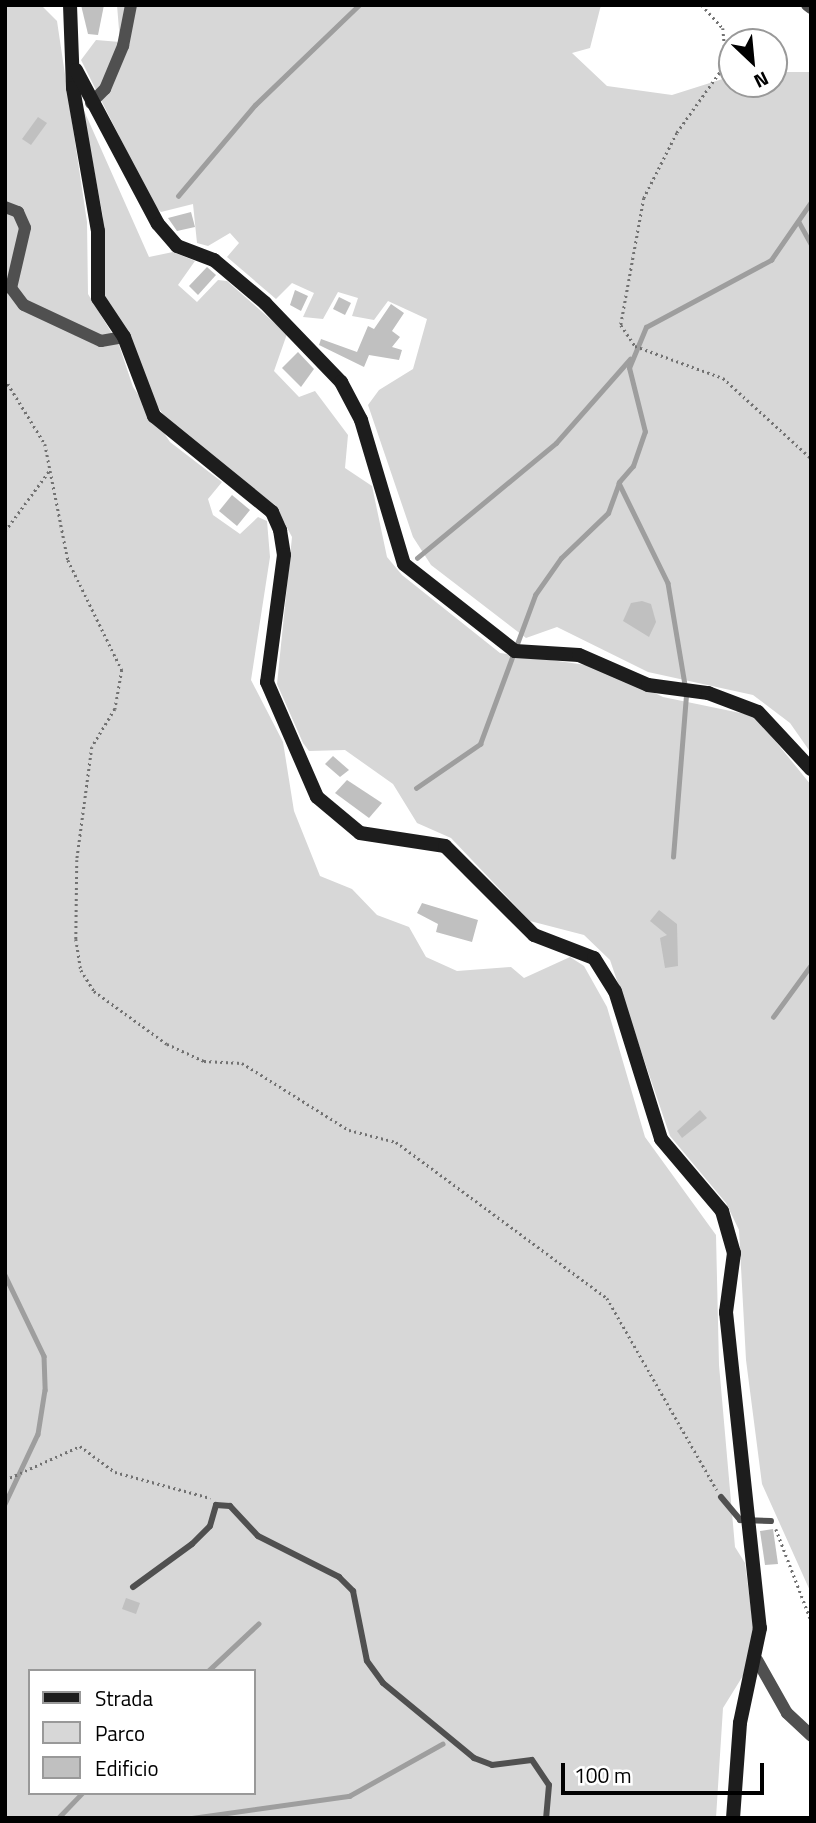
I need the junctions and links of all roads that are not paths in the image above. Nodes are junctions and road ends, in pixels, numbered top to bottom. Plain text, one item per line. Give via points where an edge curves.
1 (70, 5) edge
2 (131, 5) edge
3 (72, 59) junction
4 (91, 103) junction
5 (5, 206) edge
6 (124, 337) junction
7 (811, 769) edge
8 (721, 1497) road end
9 (771, 1521) road end
10 (747, 1522) junction
11 (133, 1587) dead end
12 (757, 1660) junction
13 (811, 1735) edge
14 (546, 1818) edge
15 (733, 1818) edge

1 - 3 street
2 - 4 street via 123,46 102,96
3 - 4 street
3 - 6 street via 98,230 98,298
4 - 7 street via 142,201 177,246 214,260 341,382 361,420 404,564 515,651 579,655 648,685 708,693 758,712
5 - 6 street via 18,212 25,228 11,288 24,305 101,341
6 - 10 street via 154,416 272,512 280,530 284,555 267,682 317,797 360,833 445,846 534,935 594,958 615,991 661,1139 722,1211 734,1253 726,1312
8 - 10 lane
9 - 10 lane
10 - 12 street via 760,1628
11 - 14 lane via 192,1544 220,1502 258,1536 339,1577 353,1591 367,1661 383,1683 474,1758 492,1765 532,1760 549,1785
12 - 13 street via 788,1713
12 - 15 street via 740,1723

